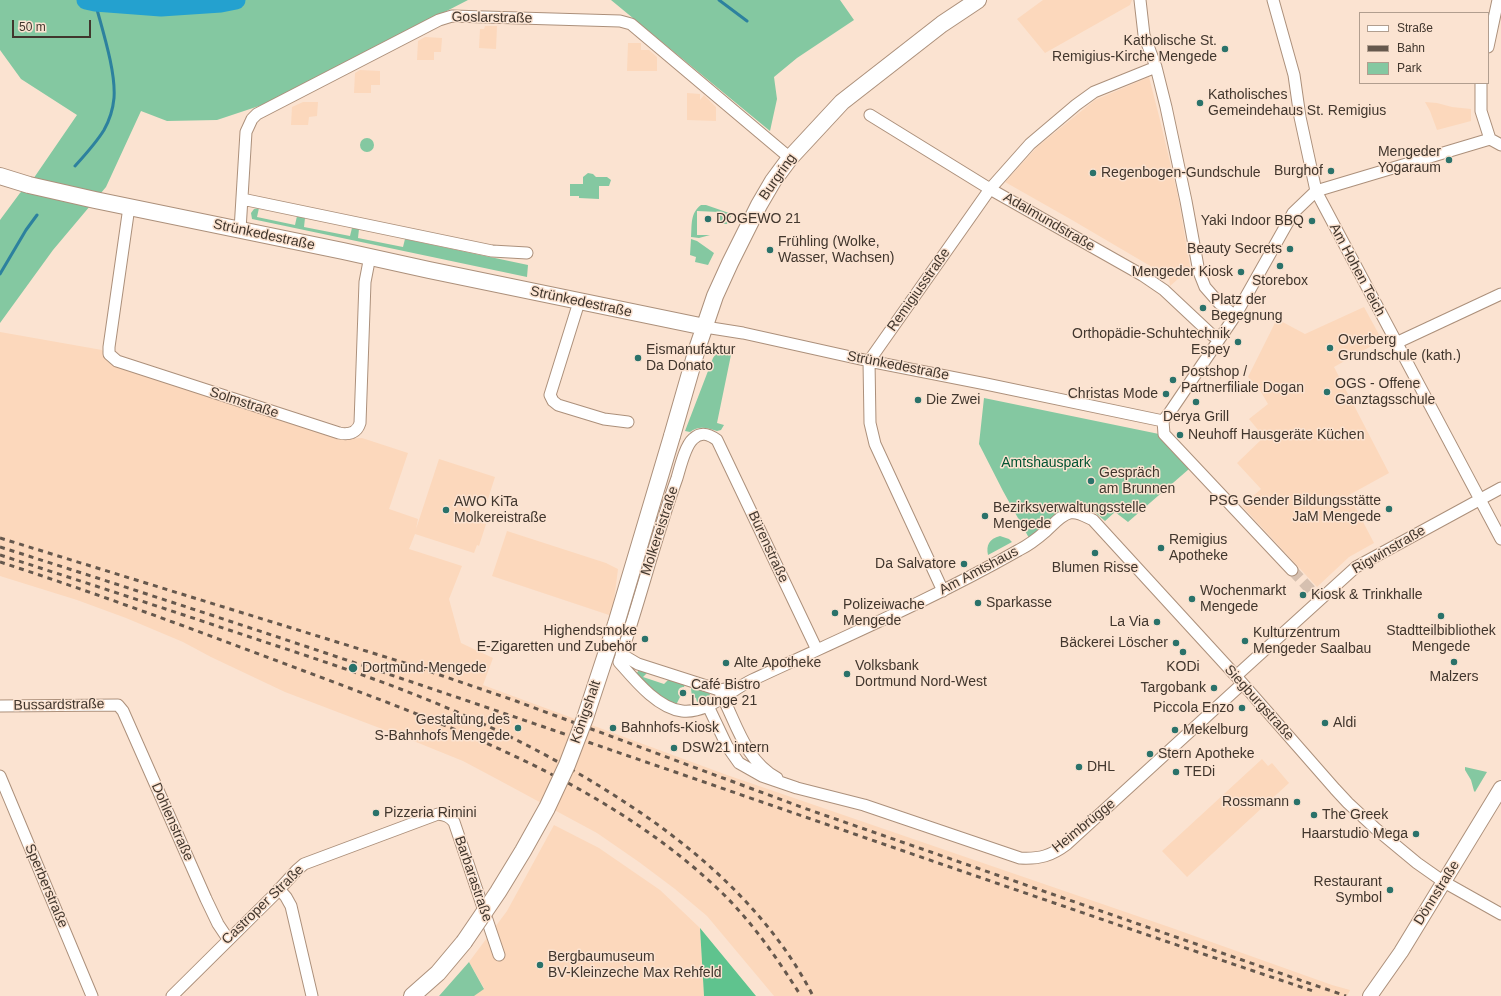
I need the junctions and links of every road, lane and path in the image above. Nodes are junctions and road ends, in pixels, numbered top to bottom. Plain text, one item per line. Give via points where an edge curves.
1 (978, 0) edge
2 (1140, 0) edge
3 (1273, 0) edge
4 (1498, 0) edge
5 (1489, 42) edge
6 (1156, 67) junction
7 (1481, 84) edge
8 (870, 115) dead end
9 (1490, 139) junction
10 (1501, 145) edge
11 (790, 158) junction
12 (0, 176) edge
13 (990, 189) junction
14 (1316, 192) junction
15 (242, 198) junction
16 (129, 206) junction
17 (240, 230) junction
18 (527, 253) dead end
19 (370, 256) junction
20 (1501, 294) edge
21 (579, 302) junction
22 (1235, 316) junction
23 (705, 327) junction
24 (1219, 339) junction
25 (1396, 343) junction
26 (868, 361) junction
27 (1163, 421) junction
28 (628, 422) dead end
29 (674, 429) joint
30 (718, 444) joint
31 (1501, 488) edge
32 (1480, 499) junction
33 (1083, 515) joint
34 (1501, 539) edge
35 (1292, 570) tunnel mouth
36 (943, 591) junction
37 (817, 650) junction
38 (621, 654) junction
39 (638, 664) junction
40 (630, 675) junction
41 (1239, 680) junction
42 (721, 694) junction
43 (118, 705) joint
44 (0, 706) edge
45 (708, 706) junction
46 (0, 776) edge
47 (797, 788) junction
48 (1501, 788) edge
49 (438, 814) joint
50 (1444, 882) junction
51 (279, 889) junction
52 (1501, 914) edge
53 (228, 939) junction
54 (499, 955) dead end
55 (438, 973) junction
56 (92, 996) edge
57 (172, 996) edge
58 (312, 996) edge
59 (404, 996) edge
60 (412, 996) edge
61 (423, 996) edge
62 (1370, 996) edge

1 - 11 main road, Burgring via 942,24 842,102
2 - 6 street via 1144,35
3 - 14 street, Am Hohen Teich via 1294,75
4 - 5 street
6 - 13 street, Remigiusstraße via 1094,92 1076,105 1030,144
6 - 22 street via 1199,272 1205,287
7 - 9 street via 1482,111
8 - 13 street, Adalmundstraße
9 - 10 street
9 - 14 street
11 - 15 street, Goslarstraße via 631,24 620,21 452,16 439,20 252,118 246,132
11 - 23 main road, Burgring via 759,205 713,301
12 - 16 main road, Strünkedestraße via 36,187
13 - 24 street, Adalmundstraße via 1142,275 1164,290
13 - 26 street, Remigiusstraße
14 - 22 street via 1293,213
14 - 25 street, Am Hohen Teich
15 - 17 street, Goslarstraße
15 - 18 street via 492,251
16 - 17 main road, Strünkedestraße
16 - 19 street, Solmstraße via 109,354 117,361 339,433 354,432 360,423 365,282
17 - 19 main road, Strünkedestraße
19 - 21 main road, Strünkedestraße
20 - 25 street
21 - 23 main road, Strünkedestraße
21 - 28 street via 550,396 558,405 604,419
22 - 24 street
23 - 26 street, Strünkedestraße
23 - 29 main road, Burgring
24 - 27 street
25 - 32 street, Am Hohen Teich
26 - 27 street, Strünkedestraße
26 - 36 street via 870,423 875,444
27 - 35 street via 1164,434
29 - 55 main road, Königshalt, bridge via 613,631 567,765 547,808 498,892 464,942
30 - 37 street, Bürenstraße
30 - 38 street, Molkereistraße via 717,440 704,433 692,439 668,502
31 - 32 street, Rigwinstraße
32 - 34 street, Am Hohen Teich
32 - 41 street, Rigwinstraße via 1356,567
33 - 36 street, Am Amtshaus via 1075,512 1064,516 1021,550
33 - 41 street, Siegburgstraße via 1093,520
36 - 37 street, Am Amtshaus
37 - 42 street, Am Amtshaus
38 - 39 street, Am Amtshaus
38 - 40 street, Am Amtshaus via 619,662
39 - 40 street
39 - 42 street, Am Amtshaus
40 - 45 street, Am Amtshaus via 647,692 671,708 682,711
41 - 47 street, Heimbrügge via 1067,844 1044,857 1020,858 864,805
41 - 50 street, Siegburgstraße via 1346,800 1376,829
42 - 45 street, Am Amtshaus
42 - 47 street, Heimbrügge via 747,748 757,762 774,776
43 - 44 street, Bussardstraße
43 - 53 street, Dohlenstraße via 124,711 218,924
45 - 47 street, Heimbrügge via 727,746 739,763 762,776
46 - 56 street, Sperberstraße
48 - 50 street, Dönnstraße
49 - 51 street, Castroper Straße via 304,864
49 - 54 street, Barbarastraße via 450,817 454,822
50 - 52 street, Siegburgstraße
50 - 62 street, Dönnstraße via 1401,952
51 - 53 street, Castroper Straße
51 - 58 street via 290,906
53 - 57 street, Castroper Straße
55 - 59 main road
55 - 60 main road, Königshalt
55 - 61 main road, Königshalt

